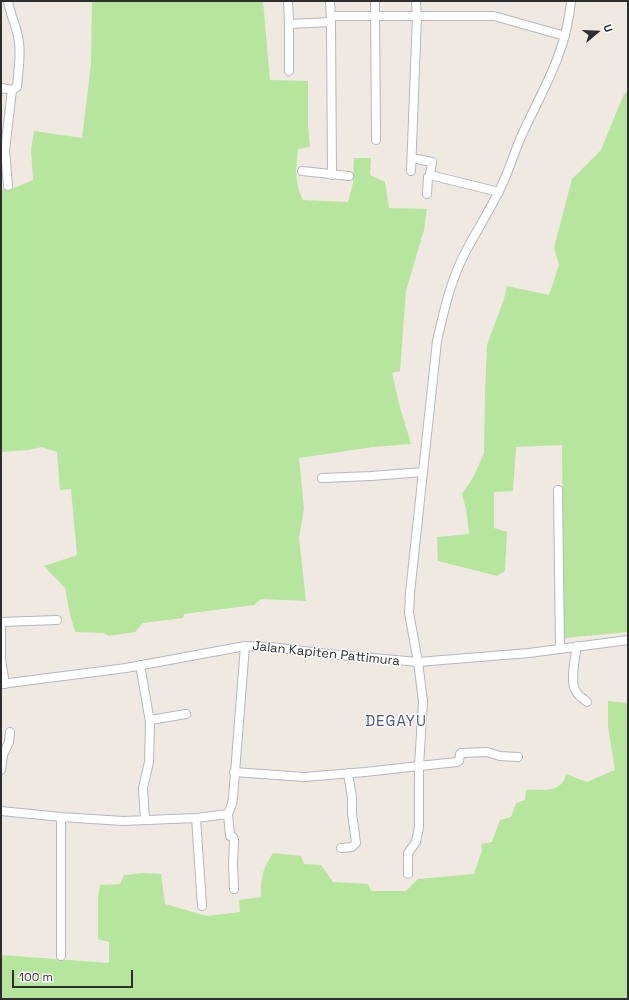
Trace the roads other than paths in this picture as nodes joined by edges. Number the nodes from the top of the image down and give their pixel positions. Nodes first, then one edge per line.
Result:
1 (8, 1) edge
2 (288, 1) edge
3 (330, 1) edge
4 (375, 1) edge
5 (416, 1) edge
6 (571, 1) edge
7 (375, 16) junction
8 (417, 16) junction
9 (331, 19) junction
10 (289, 24) junction
11 (565, 36) junction
12 (289, 71) dead end
13 (1, 88) edge
14 (12, 90) junction
15 (376, 140) dead end
16 (412, 158) junction
17 (302, 171) dead end
18 (411, 171) dead end
19 (332, 175) junction
20 (430, 175) junction
21 (349, 176) dead end
22 (8, 186) dead end
23 (499, 192) junction
24 (427, 194) dead end
25 (422, 472) junction
26 (322, 478) dead end
27 (558, 490) dead end
28 (57, 620) dead end
29 (1, 622) edge
30 (628, 640) edge
31 (245, 646) junction
32 (577, 646) junction
33 (560, 649) junction
34 (418, 662) junction
35 (140, 666) junction
36 (3, 684) edge
37 (587, 702) dead end
38 (186, 714) dead end
39 (150, 720) junction
40 (10, 732) dead end
41 (518, 757) dead end
42 (419, 766) junction
43 (1, 770) edge
44 (234, 772) junction
45 (348, 774) junction
46 (1, 811) edge
47 (228, 814) junction
48 (61, 817) junction
49 (196, 818) junction
50 (145, 820) junction
51 (341, 848) dead end
52 (408, 874) dead end
53 (234, 889) dead end
54 (202, 906) dead end
55 (60, 956) dead end

1 - 14 street
2 - 10 street
3 - 9 street
4 - 7 street
5 - 8 street
6 - 11 street
7 - 8 street
7 - 9 street
7 - 15 street
8 - 11 street
8 - 16 street
9 - 10 street
9 - 19 street
10 - 12 street
11 - 23 street
13 - 14 street
14 - 22 street
16 - 18 street
16 - 20 street
17 - 19 street
19 - 21 street
20 - 23 street
20 - 24 street
23 - 25 street
25 - 26 street
25 - 34 street
27 - 33 street
28 - 29 street
29 - 36 street
30 - 32 street, Jalan Kapiten Pattimura
31 - 34 street, Jalan Kapiten Pattimura
31 - 35 street, Jalan Kapiten Pattimura
31 - 44 street
32 - 33 street, Jalan Kapiten Pattimura
32 - 37 street
33 - 34 street, Jalan Kapiten Pattimura
34 - 42 street
35 - 36 street, Jalan Kapiten Pattimura
35 - 39 street
38 - 39 street
39 - 50 street
40 - 43 street
41 - 42 street
42 - 45 street
42 - 52 street
44 - 45 street
44 - 47 street
45 - 51 street
46 - 48 street
47 - 49 street
47 - 53 street
48 - 50 street
48 - 55 street
49 - 50 street
49 - 54 street

